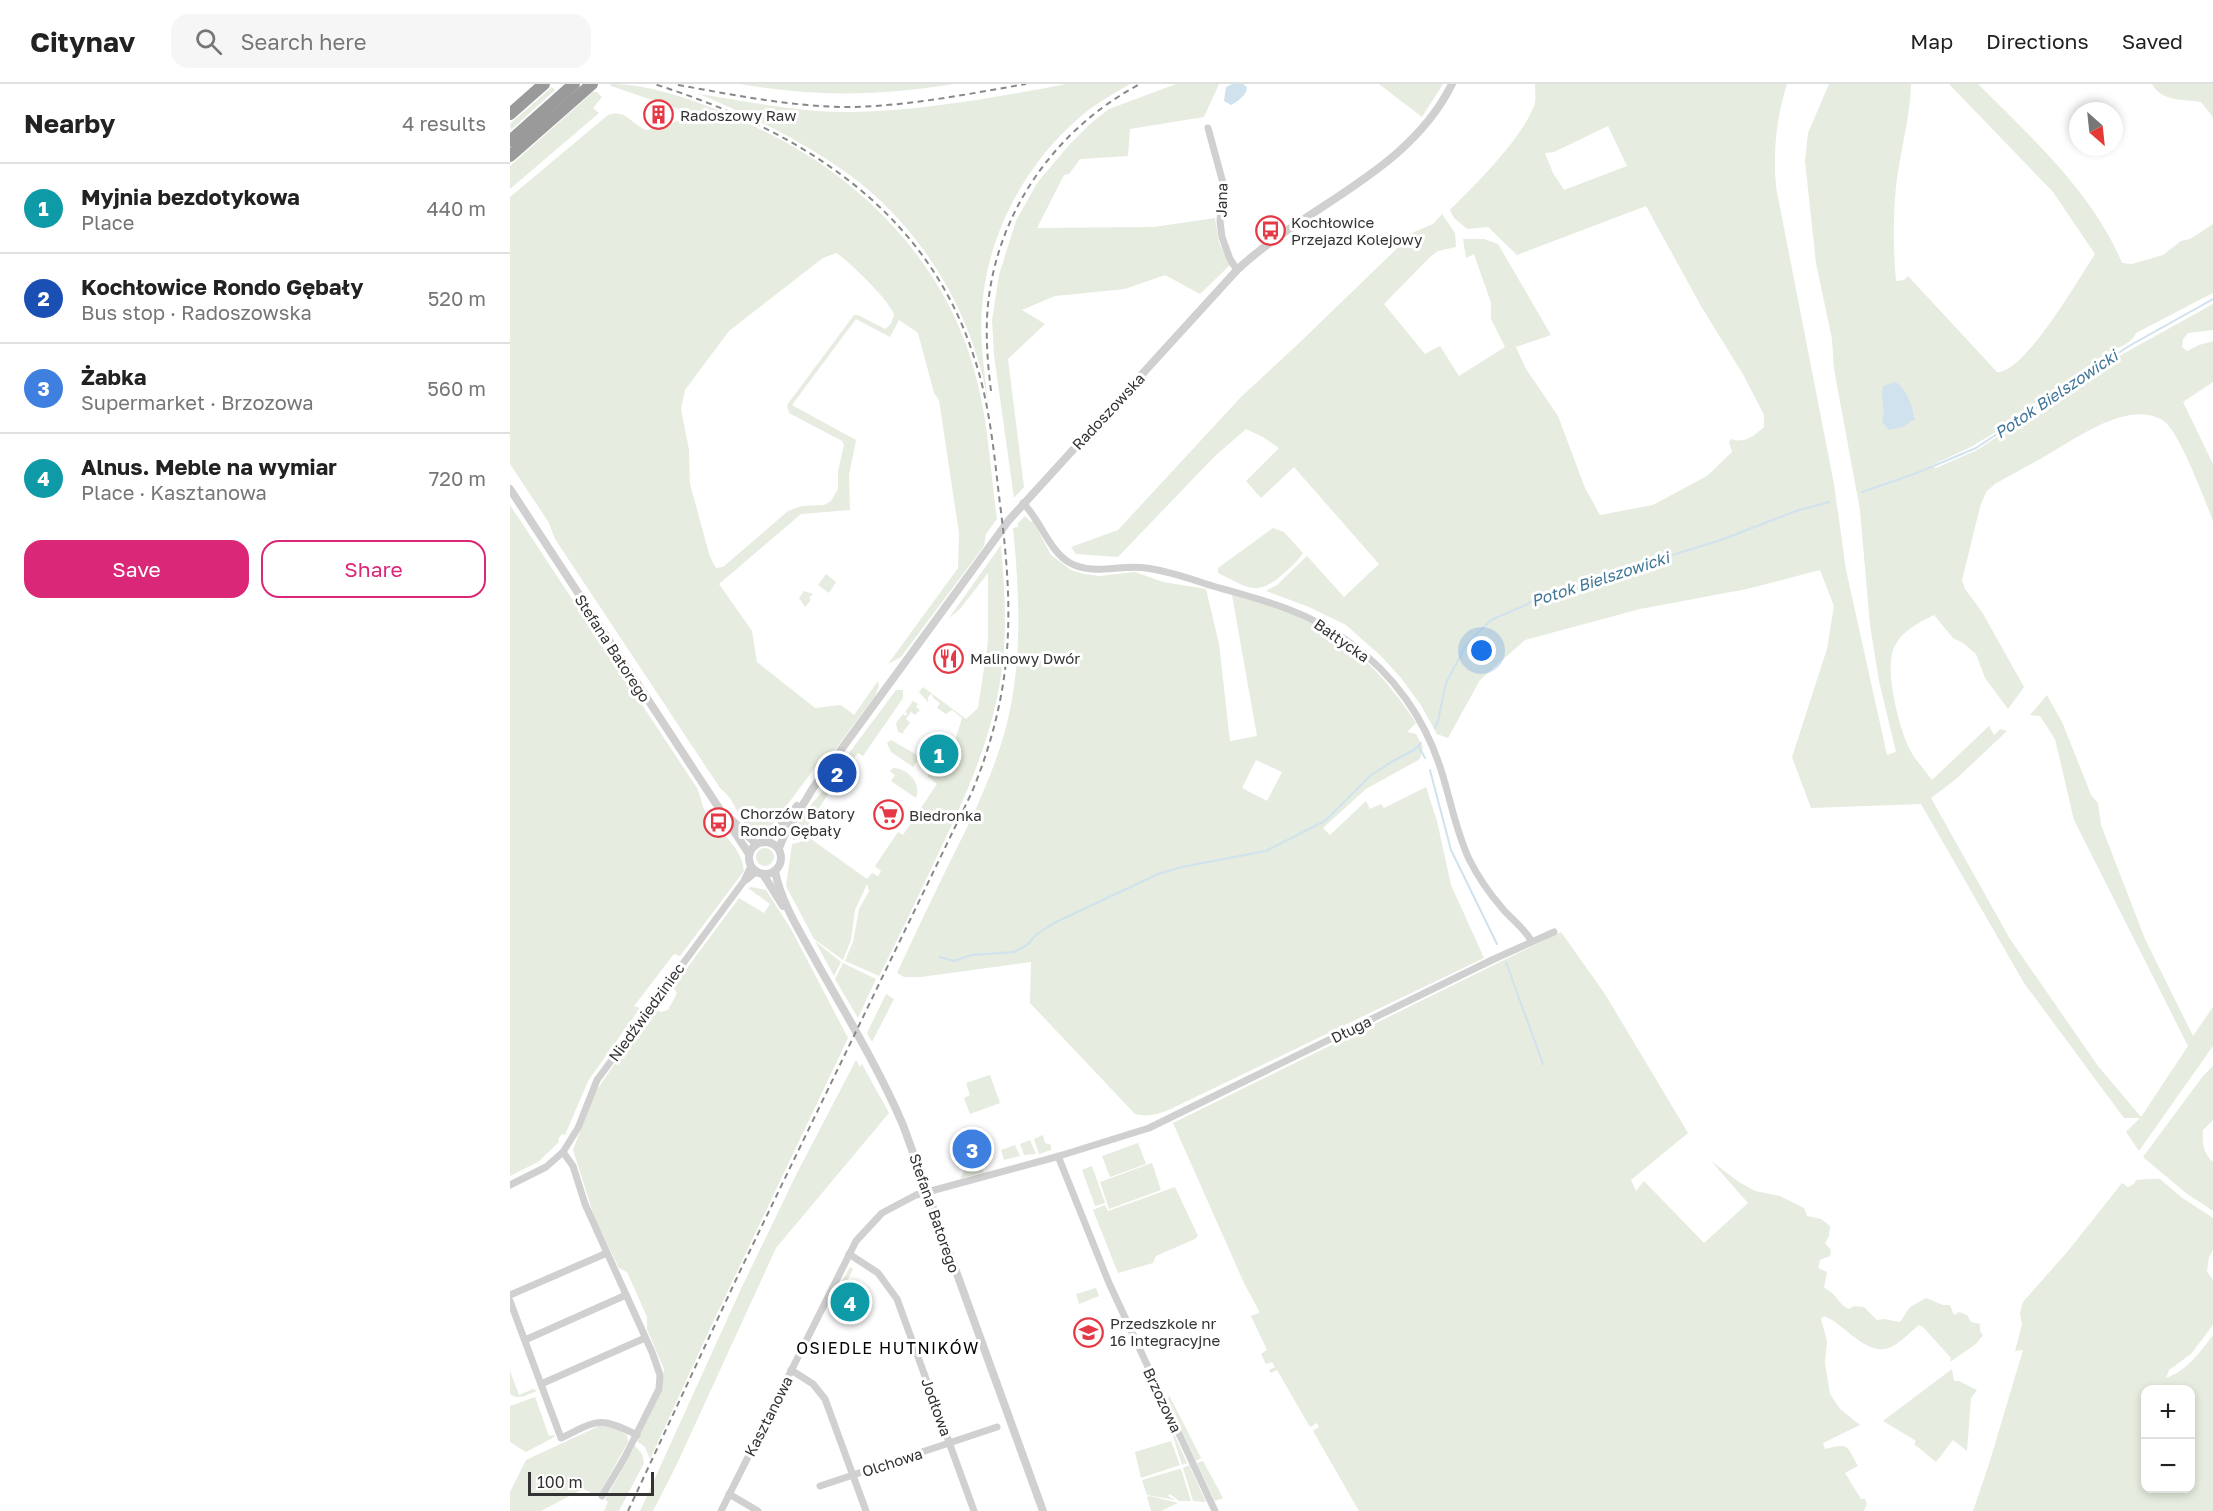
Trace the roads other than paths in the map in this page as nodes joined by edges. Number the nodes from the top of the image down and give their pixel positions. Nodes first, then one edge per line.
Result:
1 (544, 84) edge
2 (1452, 84) edge
3 (580, 86) edge
4 (510, 114) edge
5 (1208, 128) dead end
6 (510, 141) edge
7 (510, 156) edge
8 (1237, 270) junction
9 (510, 489) edge
10 (1023, 503) junction
11 (813, 788) junction
12 (718, 806) junction
13 (766, 842) junction
14 (756, 844) junction
15 (779, 848) junction
16 (749, 854) junction
17 (757, 871) junction
18 (775, 872) junction
19 (799, 929) junction
20 (1554, 932) dead end
21 (1532, 942) junction
22 (563, 1152) junction
23 (1058, 1156) junction
24 (510, 1185) edge
25 (928, 1191) junction
26 (607, 1253) junction
27 (849, 1254) junction
28 (510, 1295) edge
29 (626, 1295) junction
30 (510, 1301) edge
31 (645, 1338) junction
32 (525, 1340) junction
33 (791, 1370) junction
34 (541, 1384) junction
35 (997, 1427) dead end
36 (637, 1435) junction
37 (950, 1443) junction
38 (854, 1475) junction
39 (820, 1486) dead end
40 (729, 1494) junction
41 (602, 1496) dead end
42 (721, 1511) edge
43 (758, 1511) edge
44 (866, 1511) edge
45 (974, 1511) edge
46 (1042, 1511) edge
47 (1215, 1511) edge

1 - 4 highway
2 - 8 street, Radoszowska
3 - 6 highway
3 - 7 highway
5 - 8 street, Jana
8 - 10 street, Radoszowska
9 - 12 street, Stefana Batorego
10 - 11 street, Radoszowska
10 - 21 street, Bałtycka
11 - 13 street, Radoszowska
11 - 15 street, Radoszowska
12 - 14 street, Stefana Batorego
12 - 16 street, Stefana Batorego
13 - 14 street
13 - 15 street
14 - 16 street
15 - 18 street
16 - 17 street
17 - 18 street
17 - 19 street, Stefana Batorego
17 - 22 street, Niedźwiedziniec
18 - 19 street, Stefana Batorego
19 - 25 street, Stefana Batorego
20 - 21 street, Długa
21 - 23 street, Długa
22 - 24 street, Niedźwiedziniec
22 - 26 street
23 - 25 street
23 - 47 street, Brzozowa
25 - 27 street, Kasztanowa
25 - 46 street, Stefana Batorego
26 - 28 street
26 - 29 street
27 - 33 street, Kasztanowa
27 - 37 street, Jodłowa
29 - 31 street
29 - 32 street
30 - 32 street
31 - 34 street
31 - 36 street
32 - 34 street
33 - 38 street
33 - 40 street, Kasztanowa
34 - 36 street
35 - 37 street, Olchowa
36 - 41 street
37 - 38 street, Olchowa
37 - 45 street, Jodłowa
38 - 39 street, Olchowa
38 - 44 street
40 - 42 street, Kasztanowa
40 - 43 street

